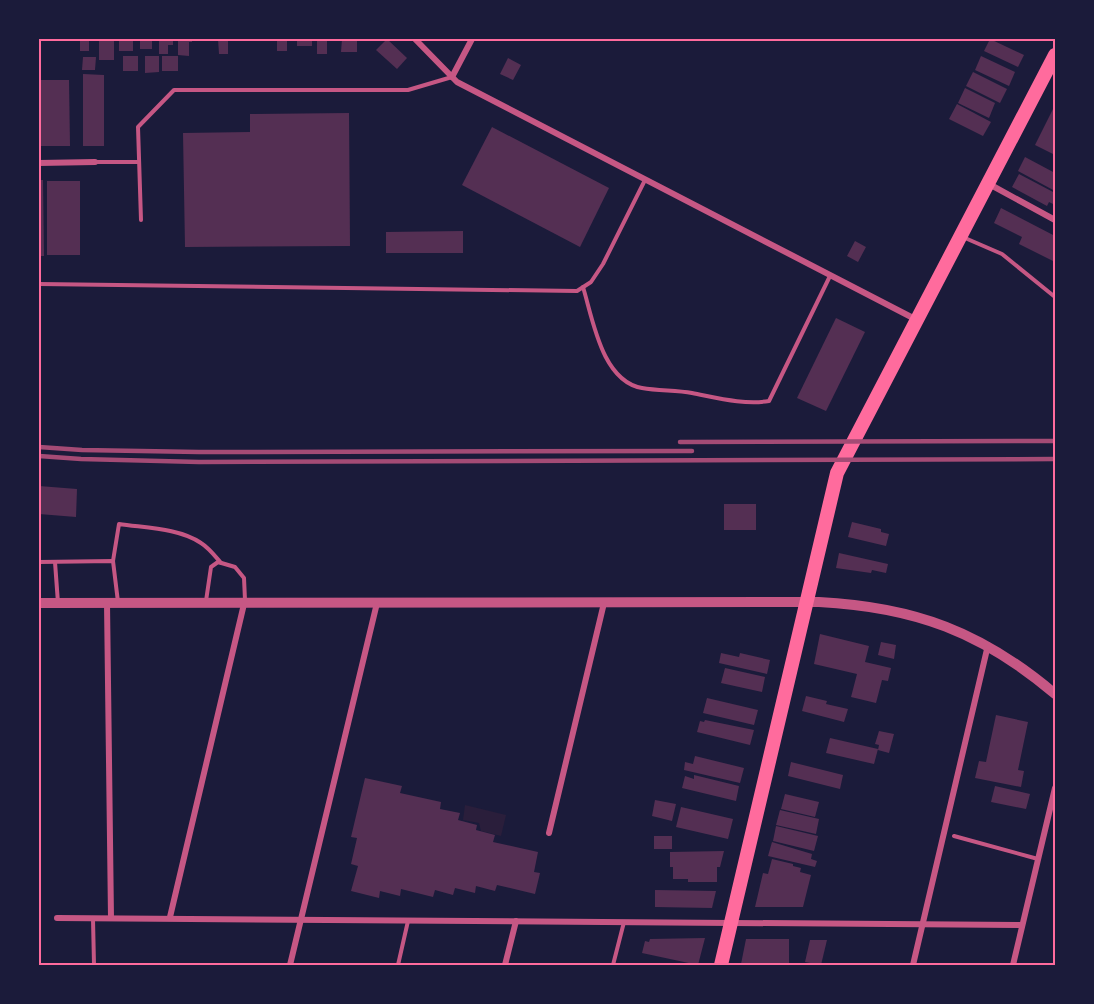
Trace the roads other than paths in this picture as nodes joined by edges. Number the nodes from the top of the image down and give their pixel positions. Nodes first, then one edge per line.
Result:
1 (415, 39) edge
2 (472, 39) edge
3 (1054, 59) edge
4 (453, 77) junction
5 (95, 162) joint
6 (139, 162) junction
7 (39, 163) edge
8 (645, 180) junction
9 (988, 183) junction
10 (141, 220) dead end
11 (1055, 220) edge
12 (961, 236) junction
13 (830, 276) junction
14 (39, 284) edge
15 (583, 287) junction
16 (1055, 297) edge
17 (917, 321) junction
18 (113, 561) junction
19 (39, 562) edge
20 (55, 562) junction
21 (221, 563) junction
22 (808, 602) junction
23 (39, 603) edge
24 (58, 603) junction
25 (113, 603) junction
26 (206, 603) junction
27 (376, 603) junction
28 (604, 603) junction
29 (244, 604) junction
30 (988, 645) junction
31 (1055, 693) edge
32 (1055, 788) edge
33 (549, 833) dead end
34 (954, 836) dead end
35 (1038, 860) junction
36 (170, 917) junction
37 (57, 918) dead end
38 (93, 918) junction
39 (111, 918) junction
40 (301, 920) junction
41 (408, 920) junction
42 (516, 921) junction
43 (624, 922) junction
44 (731, 923) junction
45 (923, 924) junction
46 (1022, 925) junction
47 (94, 965) edge
48 (290, 965) edge
49 (398, 965) edge
50 (505, 965) edge
51 (614, 965) edge
52 (721, 965) edge
53 (913, 965) edge
54 (1012, 965) edge

1 - 4 street
2 - 4 street
3 - 9 main road
4 - 6 lane
4 - 8 street
5 - 6 lane
5 - 7 street
6 - 10 lane
8 - 13 street
8 - 15 lane
9 - 11 street
9 - 12 main road
12 - 16 lane
12 - 17 main road
13 - 15 lane
13 - 17 street
14 - 15 lane
17 - 22 main road
18 - 20 lane
18 - 21 lane
18 - 25 lane
19 - 20 lane
20 - 24 lane
21 - 26 lane
21 - 29 lane
22 - 28 street
22 - 30 street
22 - 44 main road
23 - 24 street
24 - 25 street
25 - 26 street
25 - 39 street
26 - 29 street
27 - 28 street
27 - 29 street
27 - 40 street
28 - 33 street
29 - 36 street
30 - 31 street
30 - 45 street
32 - 35 street
34 - 35 lane
35 - 46 street
36 - 39 street
36 - 40 street
37 - 38 street
38 - 39 street
38 - 47 lane
40 - 41 street
40 - 48 street
41 - 42 street
41 - 49 lane
42 - 43 street
42 - 50 street
43 - 44 street
43 - 51 lane
44 - 45 street
44 - 52 main road
45 - 46 street
45 - 53 street
46 - 54 street

